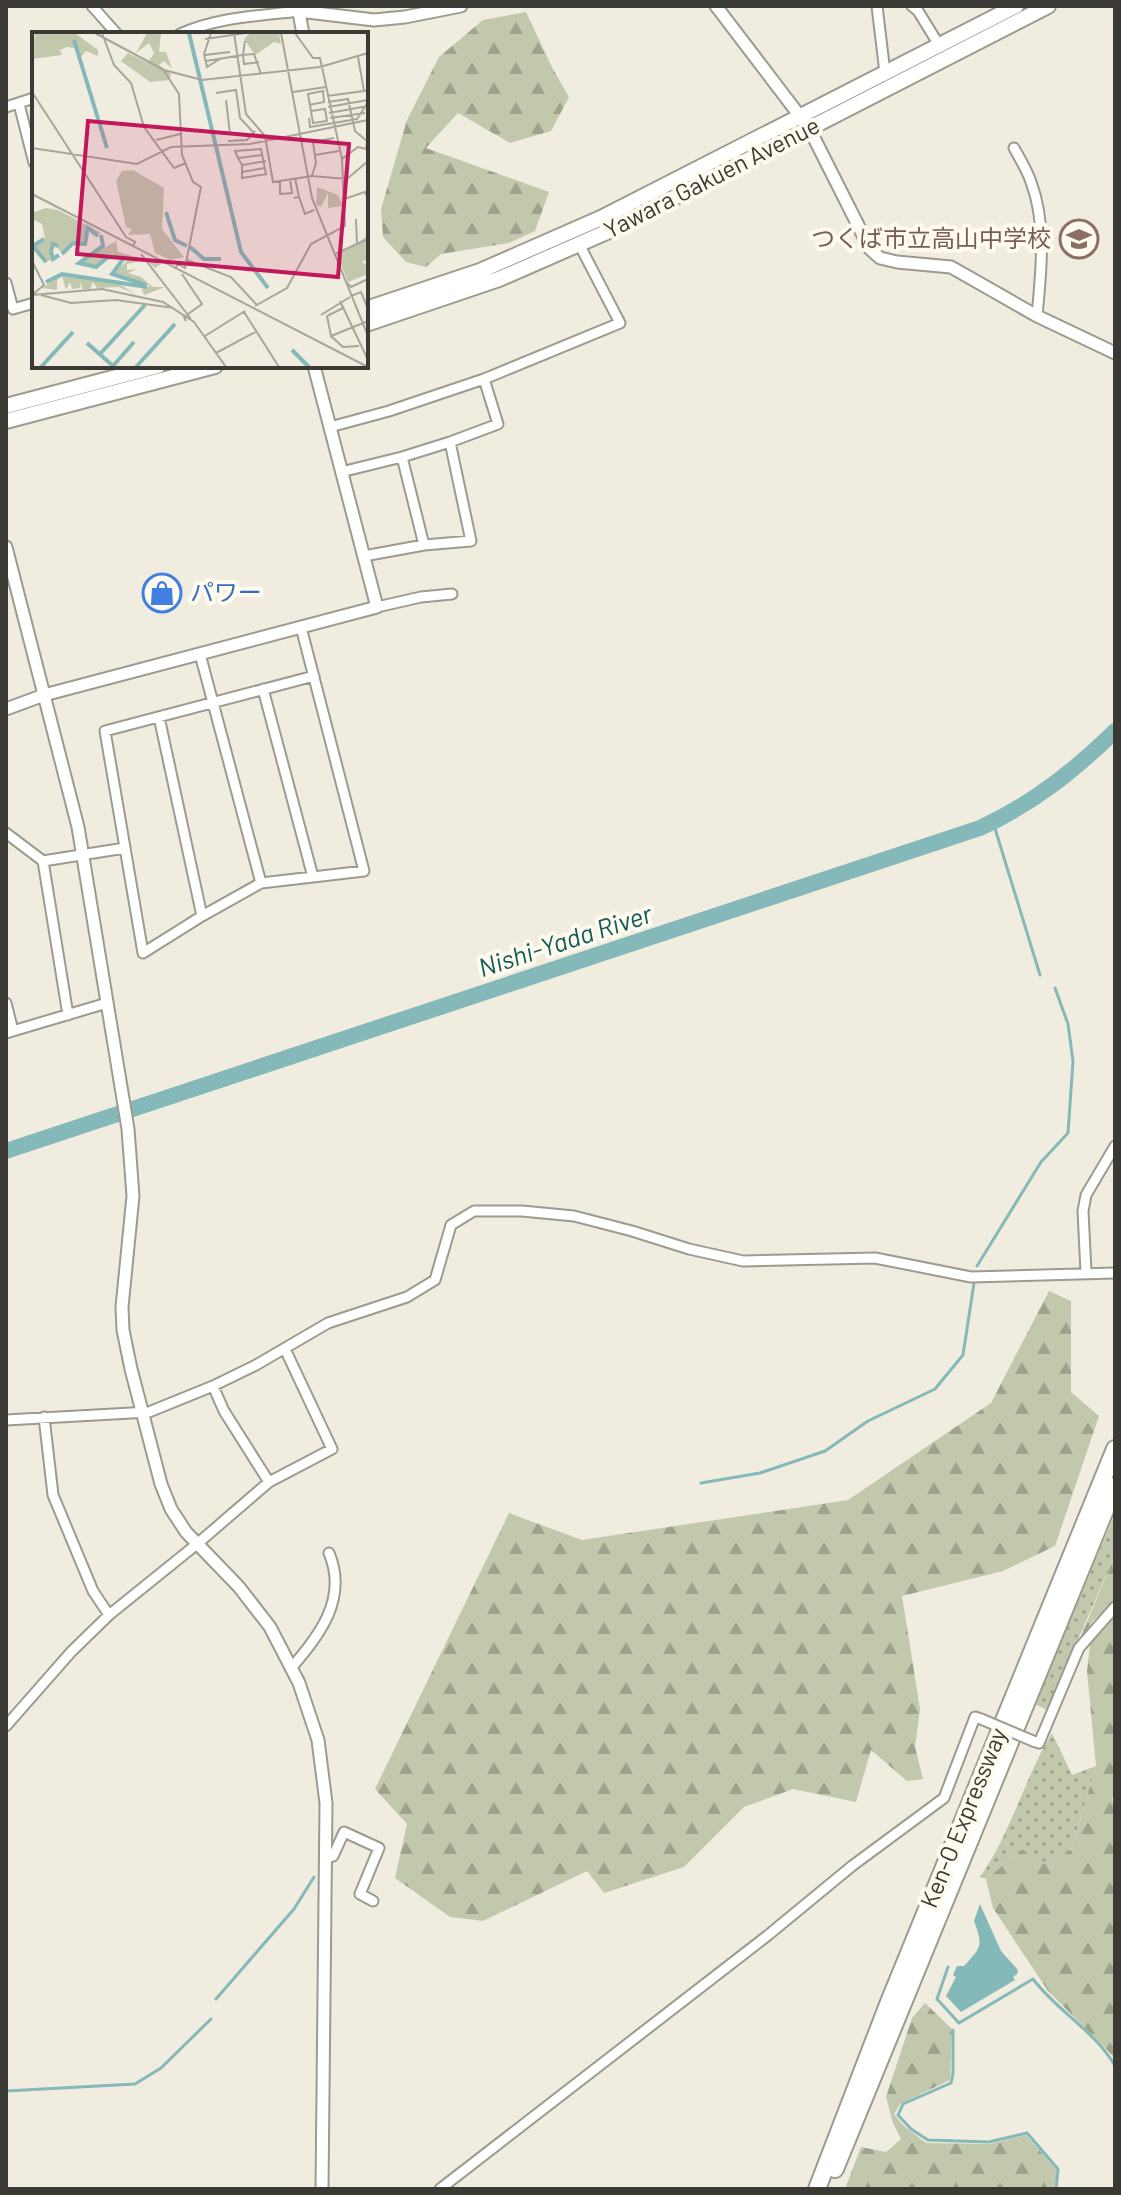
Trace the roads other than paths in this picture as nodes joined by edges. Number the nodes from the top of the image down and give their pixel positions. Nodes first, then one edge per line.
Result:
1 (92, 6) edge
2 (461, 6) edge
3 (716, 6) edge
4 (877, 6) edge
5 (912, 6) edge
6 (1016, 6) edge
7 (1048, 6) edge
8 (298, 8) edge
9 (115, 32) edge
10 (184, 32) edge
11 (303, 32) edge
12 (939, 45) junction
13 (885, 73) junction
14 (32, 99) edge
15 (19, 104) junction
16 (6, 107) edge
17 (805, 122) junction
18 (1014, 148) dead end
19 (32, 155) edge
20 (579, 244) junction
21 (6, 283) edge
22 (32, 304) edge
23 (368, 308) edge
24 (1037, 316) junction
25 (368, 323) edge
26 (1115, 353) edge
27 (150, 368) edge
28 (207, 368) edge
29 (315, 368) edge
30 (484, 379) junction
31 (6, 406) edge
32 (6, 421) edge
33 (330, 427) junction
34 (450, 442) junction
35 (402, 457) junction
36 (341, 472) junction
37 (424, 545) junction
38 (6, 547) edge
39 (364, 556) junction
40 (452, 594) dead end
41 (377, 607) junction
42 (301, 627) junction
43 (200, 654) junction
44 (314, 676) junction
45 (263, 689) junction
46 (44, 695) junction
47 (213, 703) junction
48 (6, 709) edge
49 (159, 717) junction
50 (6, 833) edge
51 (125, 848) junction
52 (83, 854) junction
53 (43, 861) junction
54 (313, 877) junction
55 (261, 883) junction
56 (202, 916) junction
57 (6, 1003) edge
58 (107, 1003) junction
59 (68, 1015) junction
60 (10, 1032) edge
61 (1115, 1146) edge
62 (1086, 1272) junction
63 (1115, 1273) edge
64 (285, 1349) junction
65 (213, 1386) junction
66 (143, 1413) junction
67 (44, 1417) junction
68 (6, 1420) edge
69 (1115, 1449) edge
70 (269, 1482) junction
71 (1115, 1486) edge
72 (197, 1544) junction
73 (329, 1553) dead end
74 (1115, 1607) edge
75 (109, 1615) junction
76 (292, 1667) junction
77 (6, 1726) edge
78 (327, 1858) junction
79 (373, 1901) dead end
80 (322, 2189) edge
81 (440, 2189) edge
82 (817, 2189) edge
83 (826, 2189) edge

1 - 9 street
2 - 8 street
3 - 17 street
4 - 13 street
5 - 12 street
6 - 12 main road, Yawara Gakuen Avenue
7 - 17 main road, Yawara Gakuen Avenue
8 - 10 street
8 - 11 street
12 - 13 main road, Yawara Gakuen Avenue
13 - 17 main road, Yawara Gakuen Avenue
14 - 15 street
15 - 16 street
15 - 19 street
17 - 20 main road, Yawara Gakuen Avenue
17 - 23 main road, Yawara Gakuen Avenue
17 - 24 street
18 - 24 street
20 - 25 main road, Yawara Gakuen Avenue
20 - 30 street
21 - 22 street
24 - 26 street
27 - 31 main road
28 - 32 main road
29 - 33 street
30 - 33 street
30 - 34 street
33 - 36 street
34 - 35 street
34 - 37 street
35 - 36 street
35 - 37 street
36 - 39 street
37 - 39 street
38 - 46 street
39 - 41 street
40 - 41 street
41 - 42 street
42 - 43 street
42 - 44 street
43 - 46 street
43 - 47 street
44 - 45 street
44 - 54 street
45 - 47 street
45 - 54 street
46 - 48 street
46 - 52 street
47 - 49 street
47 - 55 street
49 - 51 street
49 - 56 street
50 - 53 street
51 - 52 street
51 - 56 street
52 - 53 street
52 - 58 street
53 - 59 street
54 - 55 street
55 - 56 street
57 - 60 street
58 - 59 street
58 - 66 street
59 - 60 street
61 - 62 street
62 - 63 street
62 - 64 street
64 - 65 street
64 - 70 street
65 - 66 street
65 - 70 street
66 - 67 street
66 - 72 street
67 - 68 street
67 - 75 street
69 - 82 highway, Ken-O Expressway
70 - 72 street
71 - 83 highway, Ken-O Expressway
72 - 75 street
72 - 76 street
73 - 76 street
74 - 81 street, bridge
75 - 77 street
76 - 78 street
78 - 79 street
78 - 80 street

